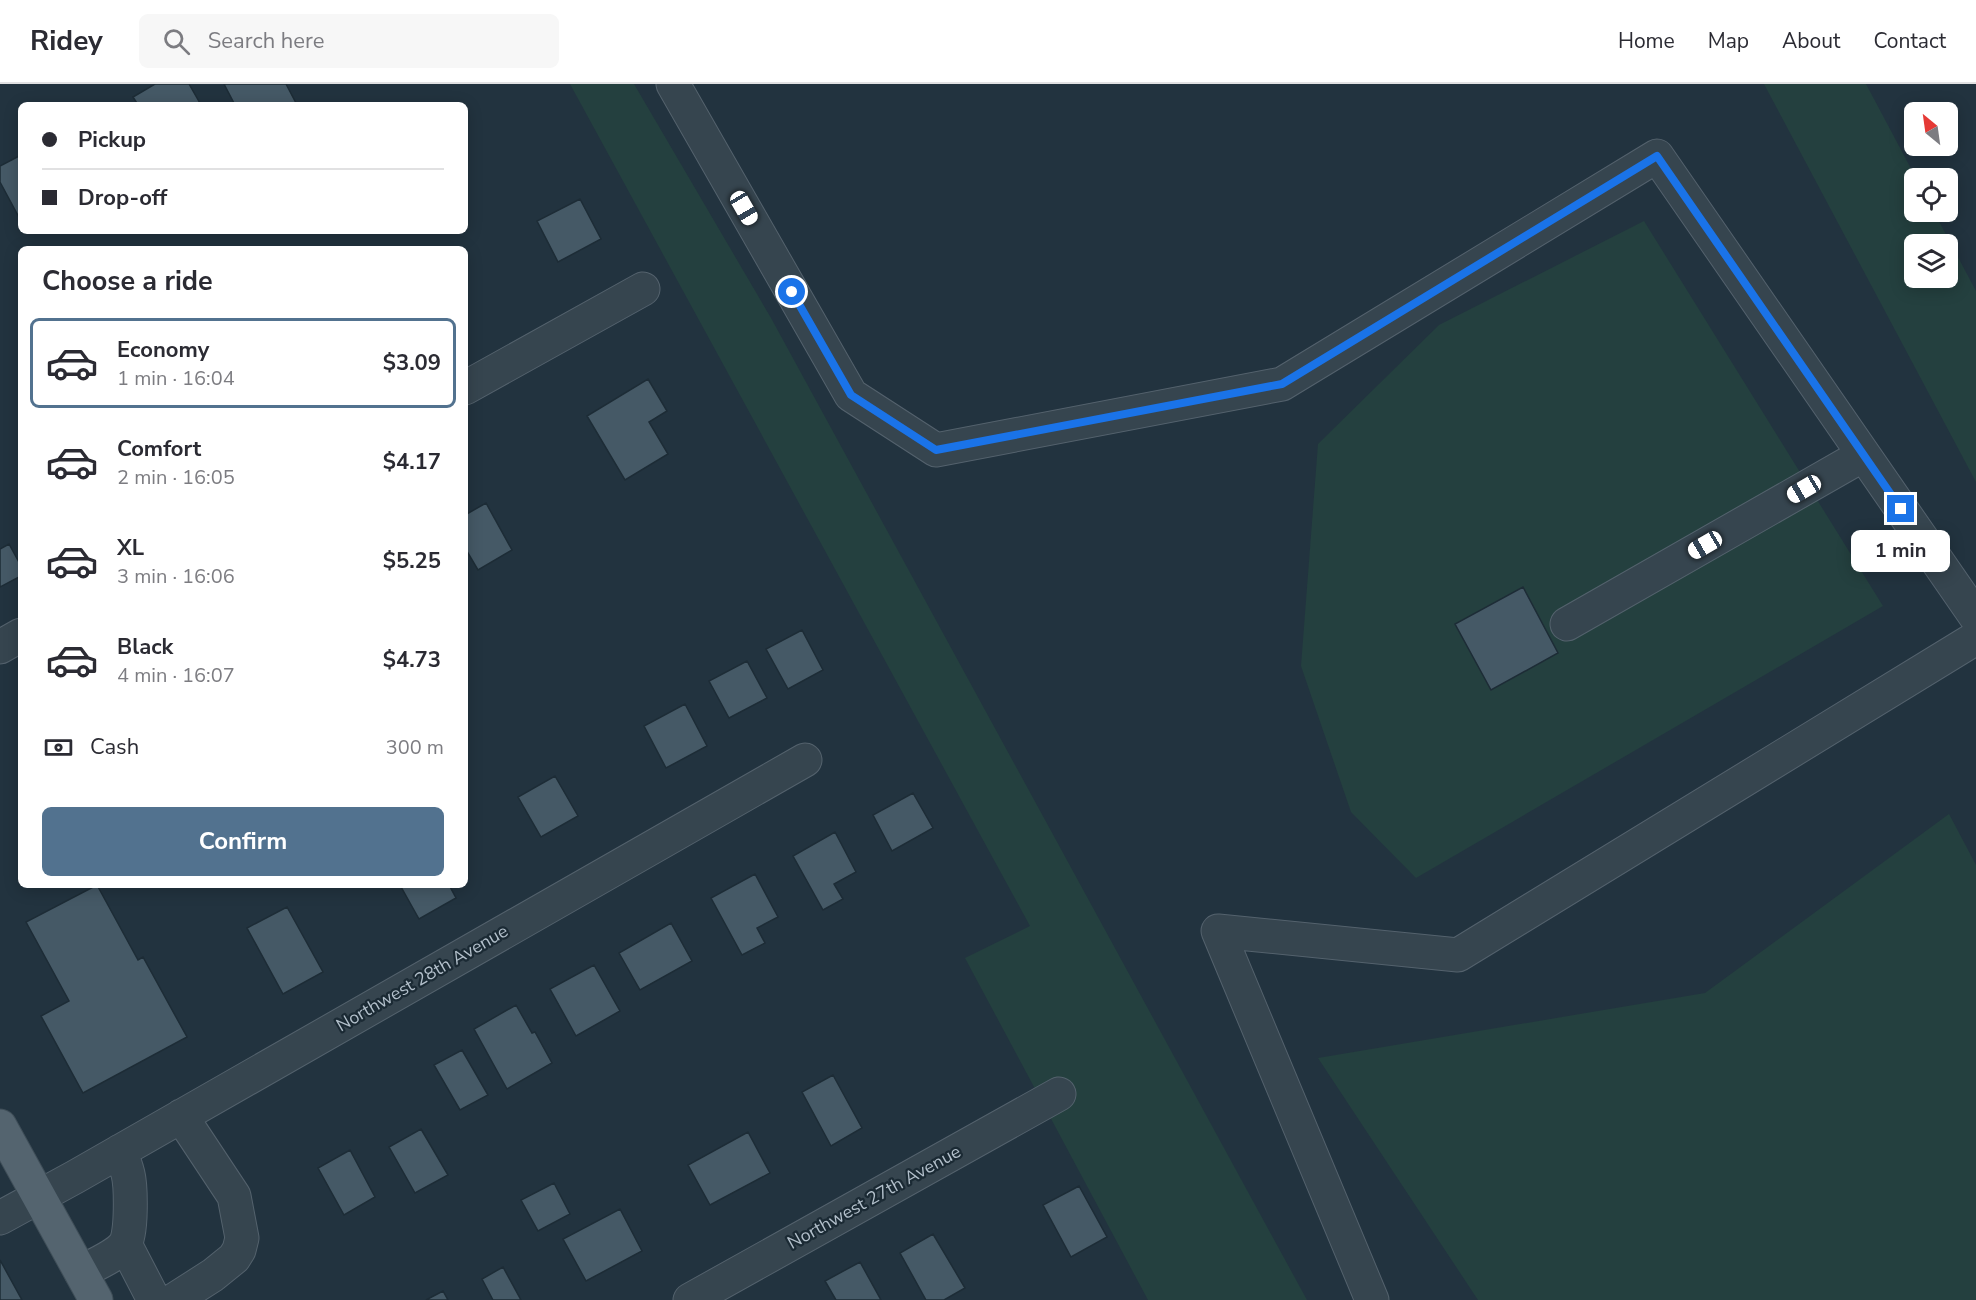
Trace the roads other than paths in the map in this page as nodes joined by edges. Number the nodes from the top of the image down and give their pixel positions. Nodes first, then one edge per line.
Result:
1 (673, 84) edge
2 (643, 289) dead end
3 (468, 386) edge
4 (1863, 455) junction
5 (1976, 617) edge
6 (1567, 624) dead end
7 (18, 637) edge
8 (1976, 638) edge
9 (0, 647) edge
10 (805, 760) dead end
11 (1059, 1094) dead end
12 (181, 1116) junction
13 (0, 1126) edge
14 (120, 1151) junction
15 (39, 1197) junction
16 (0, 1218) edge
17 (125, 1244) junction
18 (88, 1286) edge
19 (154, 1300) edge
20 (174, 1300) edge
21 (690, 1300) edge
22 (1372, 1300) edge

1 - 4 street
2 - 3 street
4 - 5 street
4 - 6 street
7 - 9 street
8 - 22 street
10 - 12 street, Northwest 28th Avenue
11 - 21 street, Northwest 27th Avenue
12 - 14 street, Northwest 28th Avenue
12 - 20 street
13 - 15 main road
14 - 15 street, Northwest 28th Avenue
14 - 17 street
15 - 16 street, Northwest 28th Avenue
15 - 18 main road
17 - 18 street
17 - 19 street

